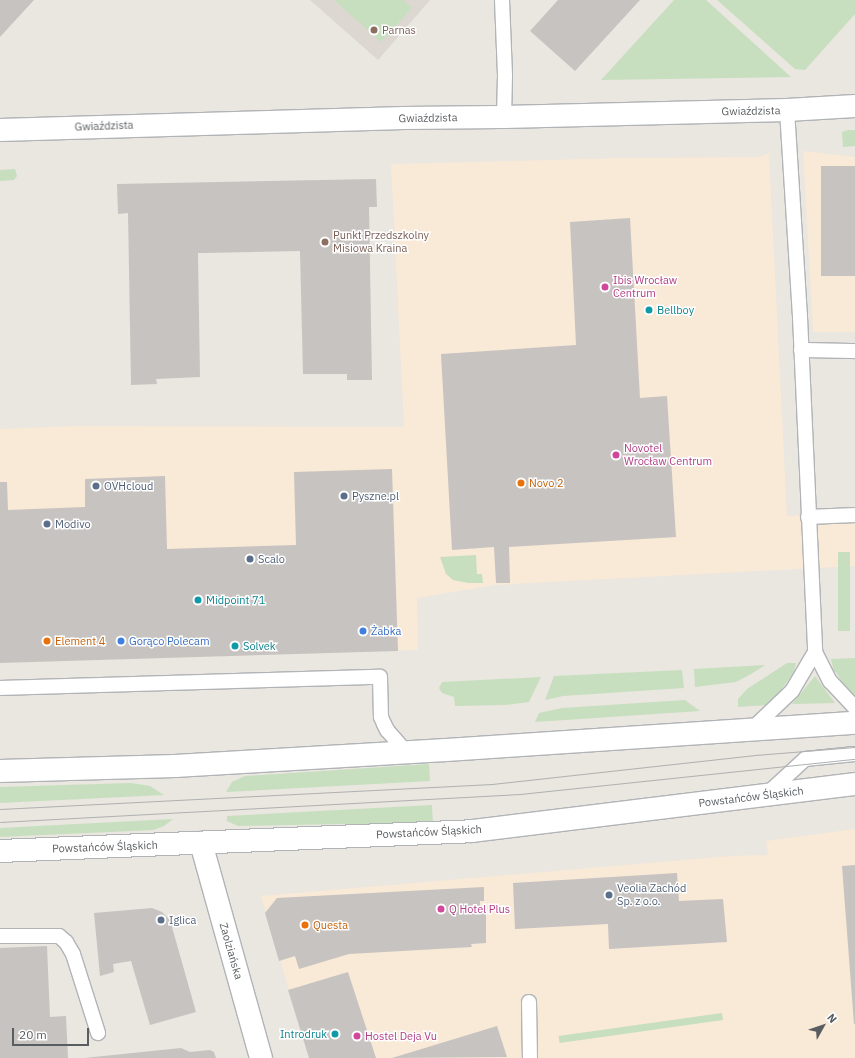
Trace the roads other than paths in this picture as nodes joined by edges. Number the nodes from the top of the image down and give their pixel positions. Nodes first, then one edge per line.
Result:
1 (502, 0) edge
2 (855, 106) edge
3 (787, 110) junction
4 (504, 117) junction
5 (0, 130) edge
6 (801, 350) junction
7 (855, 351) edge
8 (855, 514) edge
9 (808, 517) junction
10 (815, 652) junction
11 (0, 688) edge
12 (855, 708) edge
13 (855, 723) edge
14 (751, 730) junction
15 (406, 752) junction
16 (855, 754) edge
17 (0, 771) edge
18 (855, 784) edge
19 (766, 796) junction
20 (201, 843) junction
21 (0, 851) edge
22 (0, 936) edge
23 (529, 1002) dead end
24 (98, 1032) dead end
25 (261, 1058) edge
26 (530, 1058) edge

1 - 4 lane
2 - 3 main road, Gwiaździsta
3 - 4 main road, Gwiaździsta
3 - 6 lane
4 - 5 main road, Gwiaździsta
6 - 7 lane
6 - 9 lane
8 - 9 lane
9 - 10 lane
10 - 12 lane
10 - 14 lane
11 - 15 lane
13 - 14 main road
14 - 15 main road
15 - 17 main road
16 - 19 lane
18 - 19 main road, Powstańców Śląskich
19 - 20 main road, Powstańców Śląskich
20 - 21 main road, Powstańców Śląskich
20 - 25 main road, Zaolziańska
22 - 24 lane
23 - 26 lane

